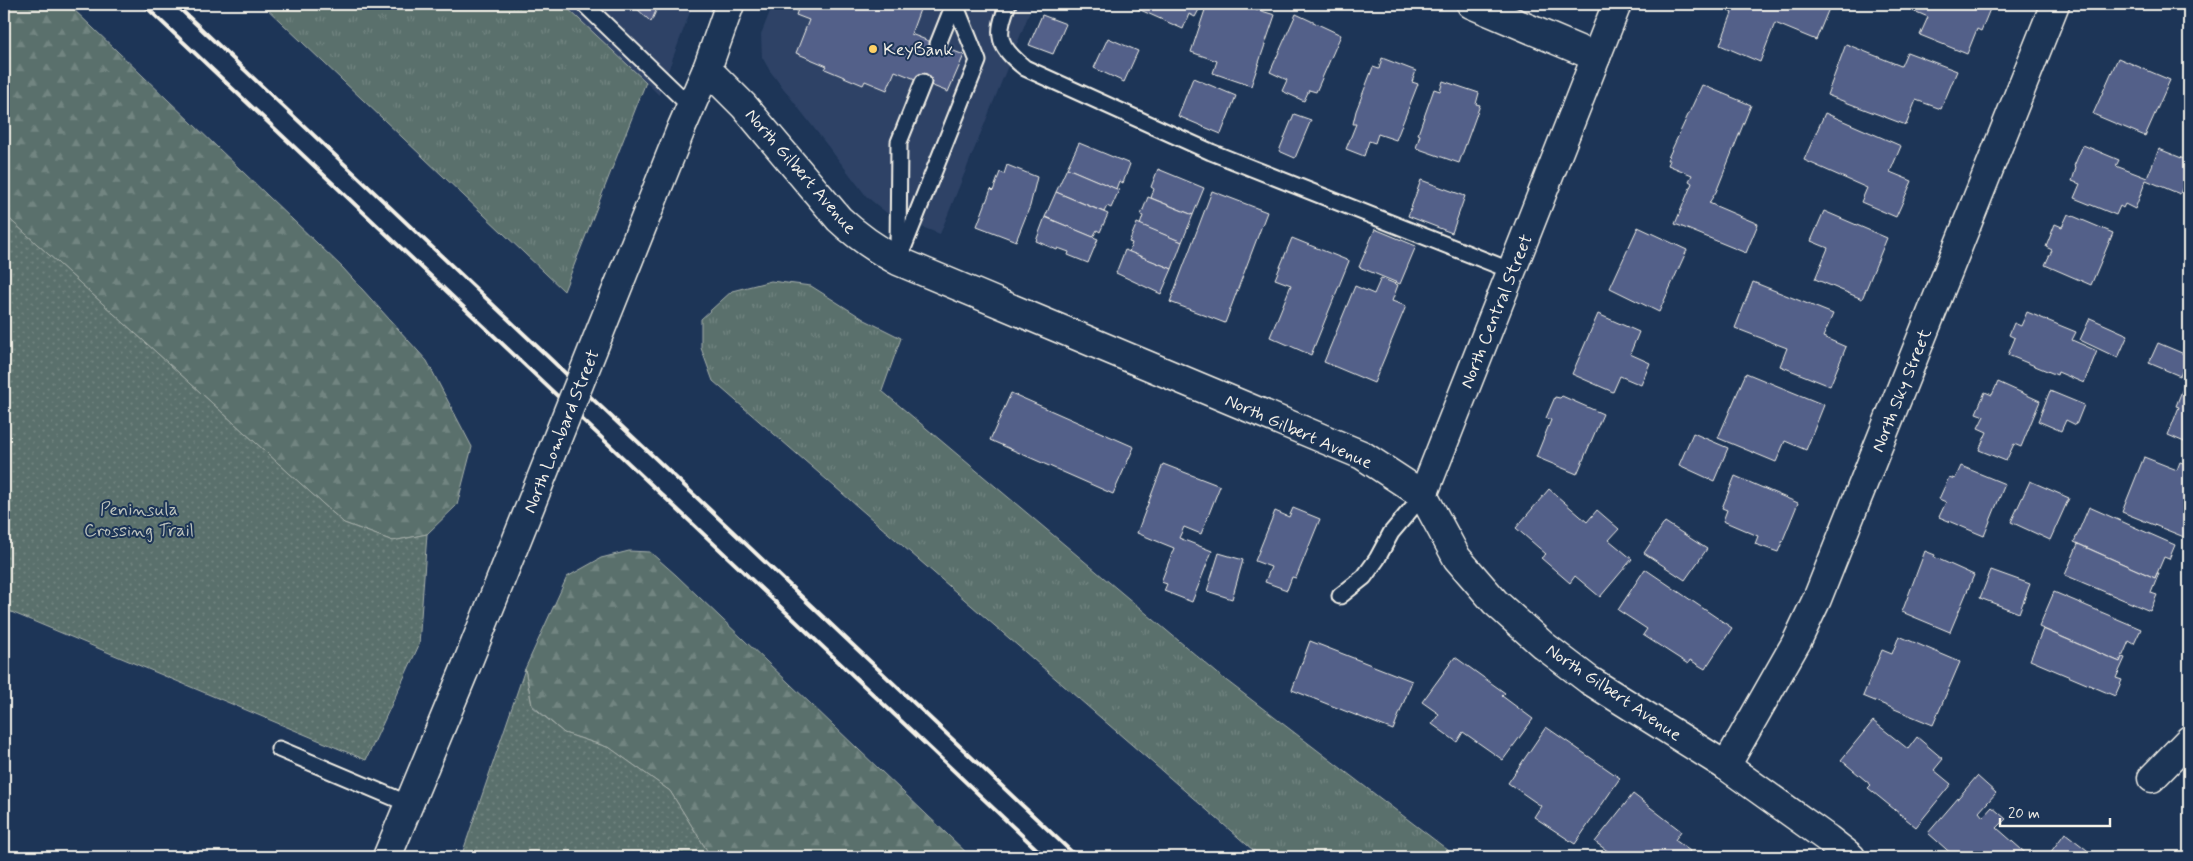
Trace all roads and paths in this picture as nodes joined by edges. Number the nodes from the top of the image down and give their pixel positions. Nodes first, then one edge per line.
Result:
1 (584, 4) edge
2 (730, 4) edge
3 (954, 4) edge
4 (1008, 4) edge
5 (1471, 4) edge
6 (1617, 4) edge
7 (2055, 4) edge
8 (938, 44) dead end
9 (1596, 58) junction
10 (707, 69) junction
11 (923, 82) dead end
12 (685, 118) junction
13 (898, 261) junction
14 (1512, 270) junction
15 (1424, 495) junction
16 (1340, 596) dead end
17 (2189, 740) edge
18 (279, 749) dead end
19 (1726, 766) junction
20 (2152, 778) dead end
21 (409, 804) junction
22 (388, 857) edge
23 (1850, 857) edge

1 - 12 lane
2 - 10 street, North Lombard Street
3 - 8 lane
3 - 13 lane
4 - 14 lane
5 - 9 street
6 - 9 street, North Central Street
7 - 19 street, North Sky Street
9 - 14 street, North Central Street
10 - 12 street, North Lombard Street
10 - 13 street, North Gilbert Avenue
11 - 13 lane
12 - 21 street, North Lombard Street, bridge
13 - 15 street, North Gilbert Avenue
14 - 15 street, North Central Street
15 - 16 lane, North Central Street
15 - 19 street, North Gilbert Avenue
17 - 20 street
18 - 21 lane
19 - 23 street, North Gilbert Avenue
21 - 22 street, North Lombard Street

